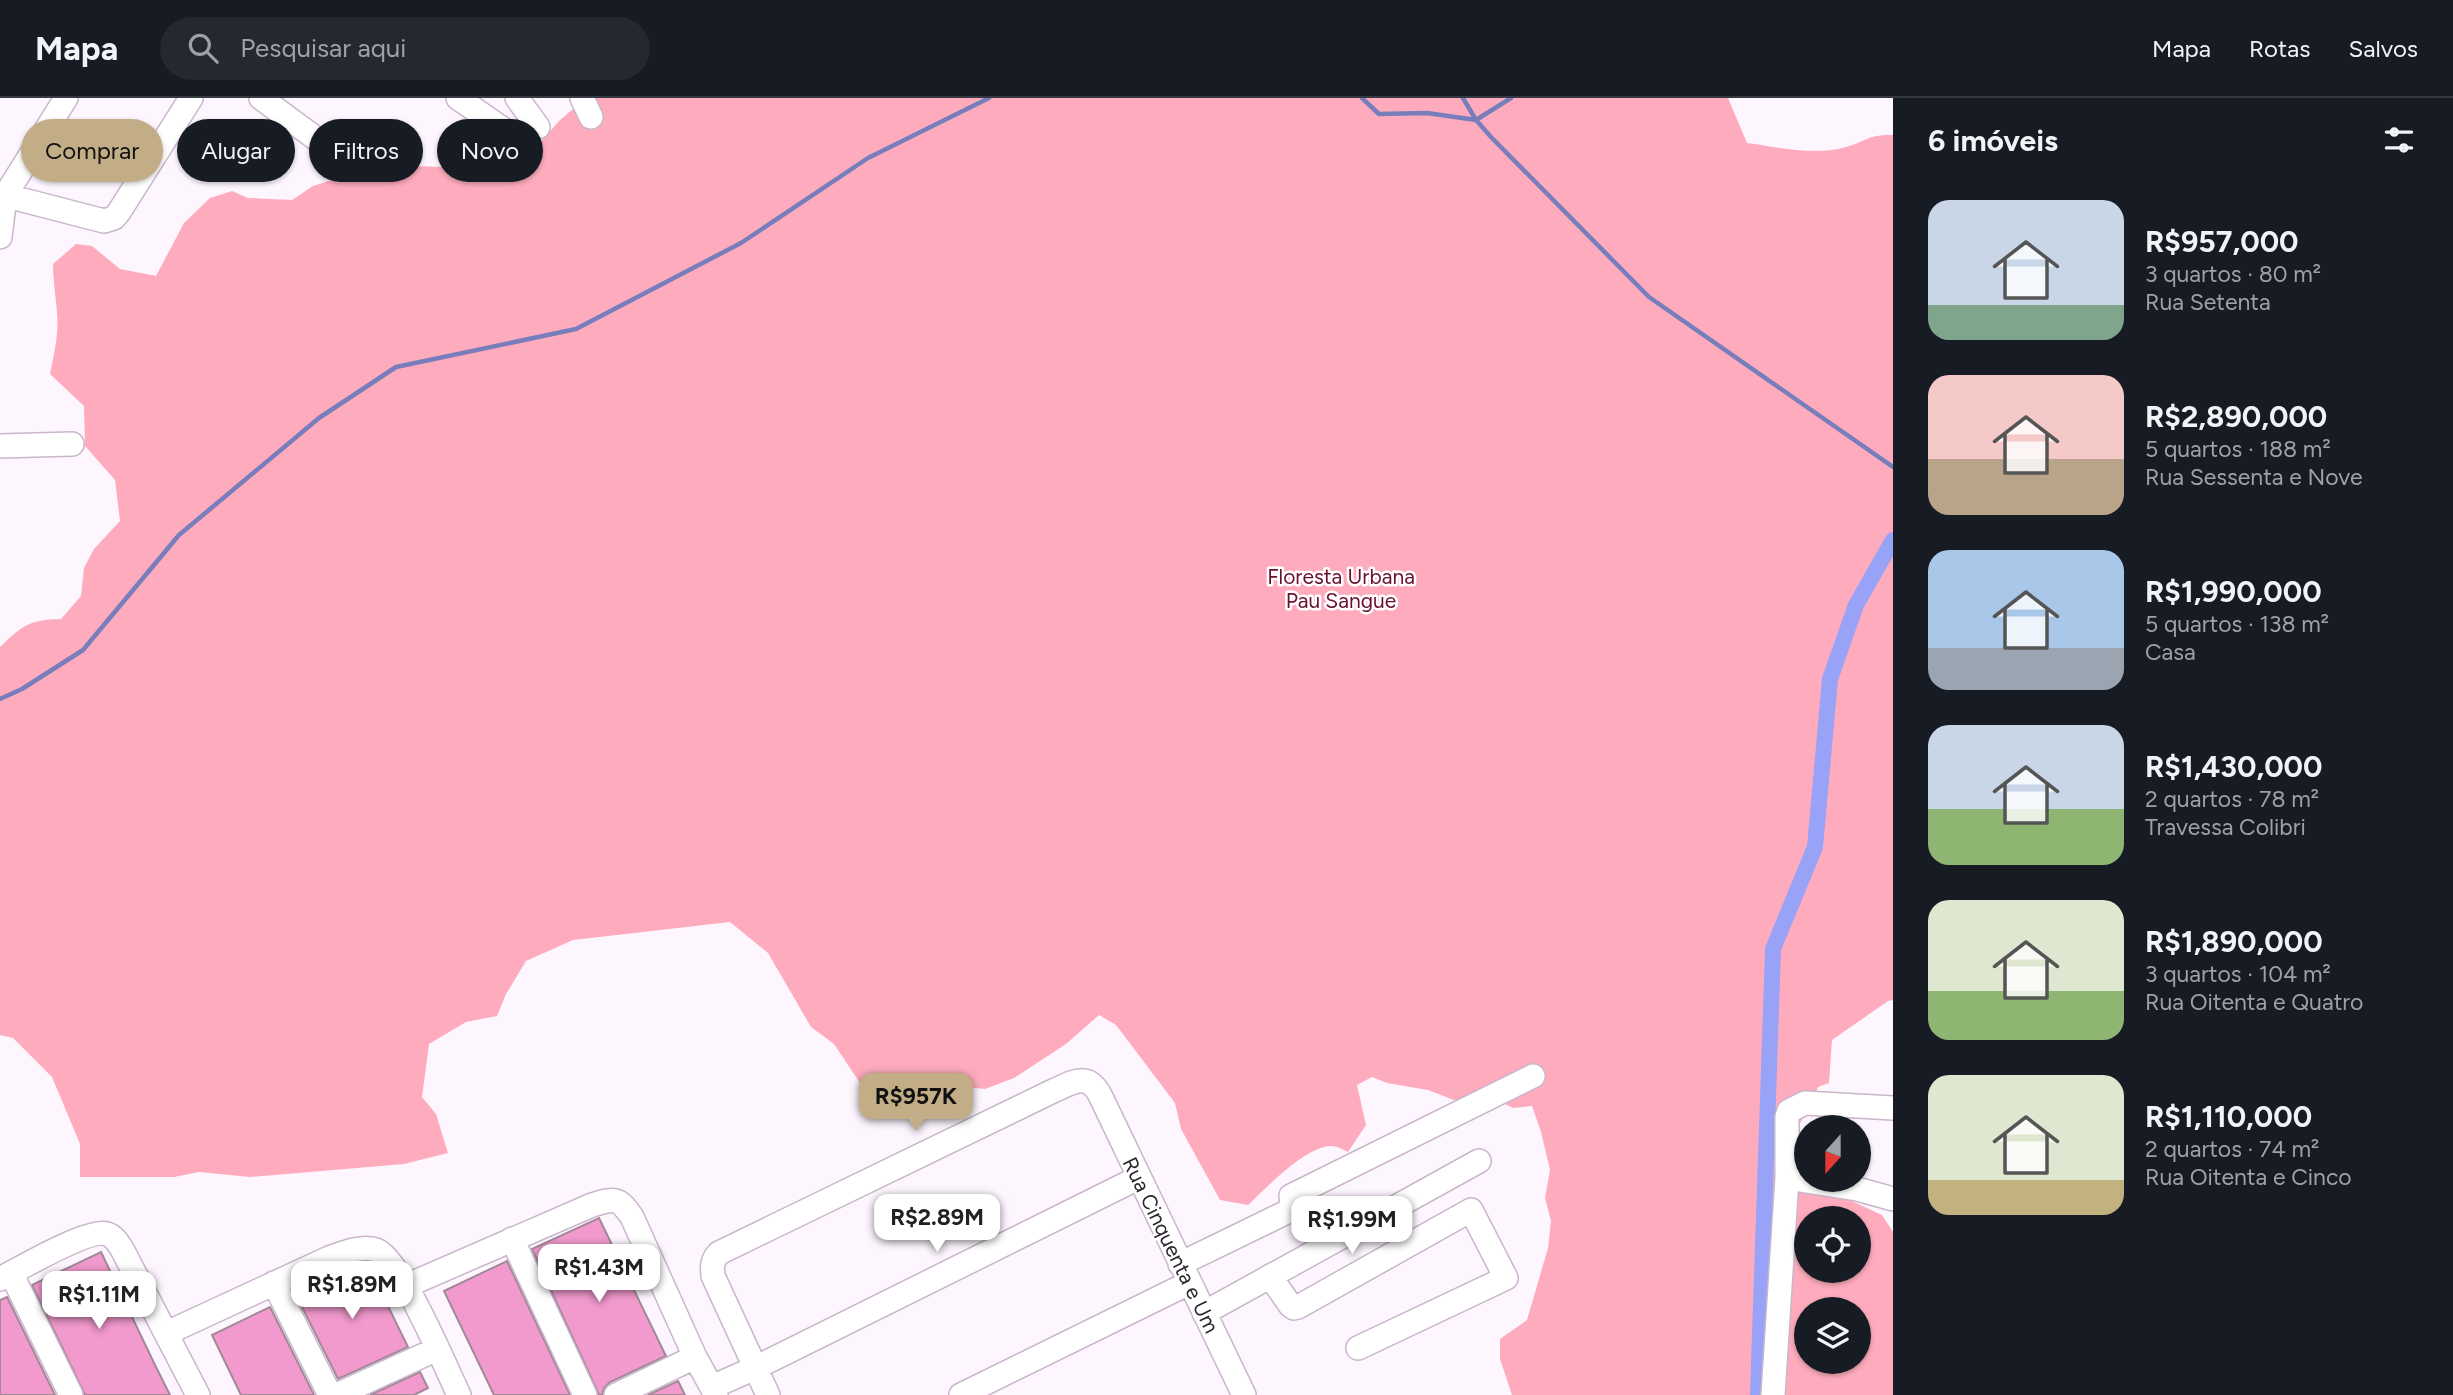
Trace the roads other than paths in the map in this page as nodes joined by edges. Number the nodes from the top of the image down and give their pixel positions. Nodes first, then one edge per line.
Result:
1 (66, 98) edge
2 (191, 98) edge
3 (261, 98) edge
4 (458, 98) edge
5 (517, 98) edge
6 (488, 119) edge
7 (532, 119) edge
8 (309, 133) edge
9 (3, 195) edge
10 (0, 237) edge
11 (72, 444) dead end
12 (0, 446) edge
13 (1533, 1076) dead end
14 (1893, 1108) edge
15 (1479, 1161) dead end
16 (1138, 1178) junction
17 (1787, 1178) junction
18 (1893, 1199) edge
19 (512, 1239) junction
20 (1185, 1273) junction
21 (5, 1276) edge
22 (1270, 1276) junction
23 (274, 1283) junction
24 (406, 1286) junction
25 (1204, 1312) junction
26 (167, 1333) junction
27 (1358, 1348) dead end
28 (437, 1349) junction
29 (695, 1357) junction
30 (755, 1368) junction
31 (714, 1391) edge
32 (1237, 1393) edge
33 (71, 1395) edge
34 (198, 1395) edge
35 (330, 1395) edge
36 (337, 1395) edge
37 (459, 1395) edge
38 (585, 1395) edge
39 (617, 1395) edge
40 (768, 1395) edge
41 (961, 1395) edge
42 (1773, 1395) edge

1 - 9 street
2 - 9 street
3 - 8 street
4 - 6 street
5 - 7 street
9 - 10 street
11 - 12 street
13 - 20 street
14 - 17 street
15 - 22 street
16 - 20 street, Rua Cinquenta e Um
16 - 30 street
16 - 30 street, Rua Cinquenta e Um
17 - 18 street
17 - 42 street
19 - 24 street
19 - 29 street
19 - 38 street
20 - 25 street, Rua Cinquenta e Um
20 - 41 street
21 - 26 street
21 - 33 street
22 - 25 street
22 - 27 street
23 - 24 street
23 - 26 street
23 - 35 street
24 - 28 street
25 - 32 street, Rua Cinquenta e Um
26 - 34 street
28 - 36 street
28 - 37 street
29 - 31 street
29 - 39 street
30 - 31 street
30 - 40 street

